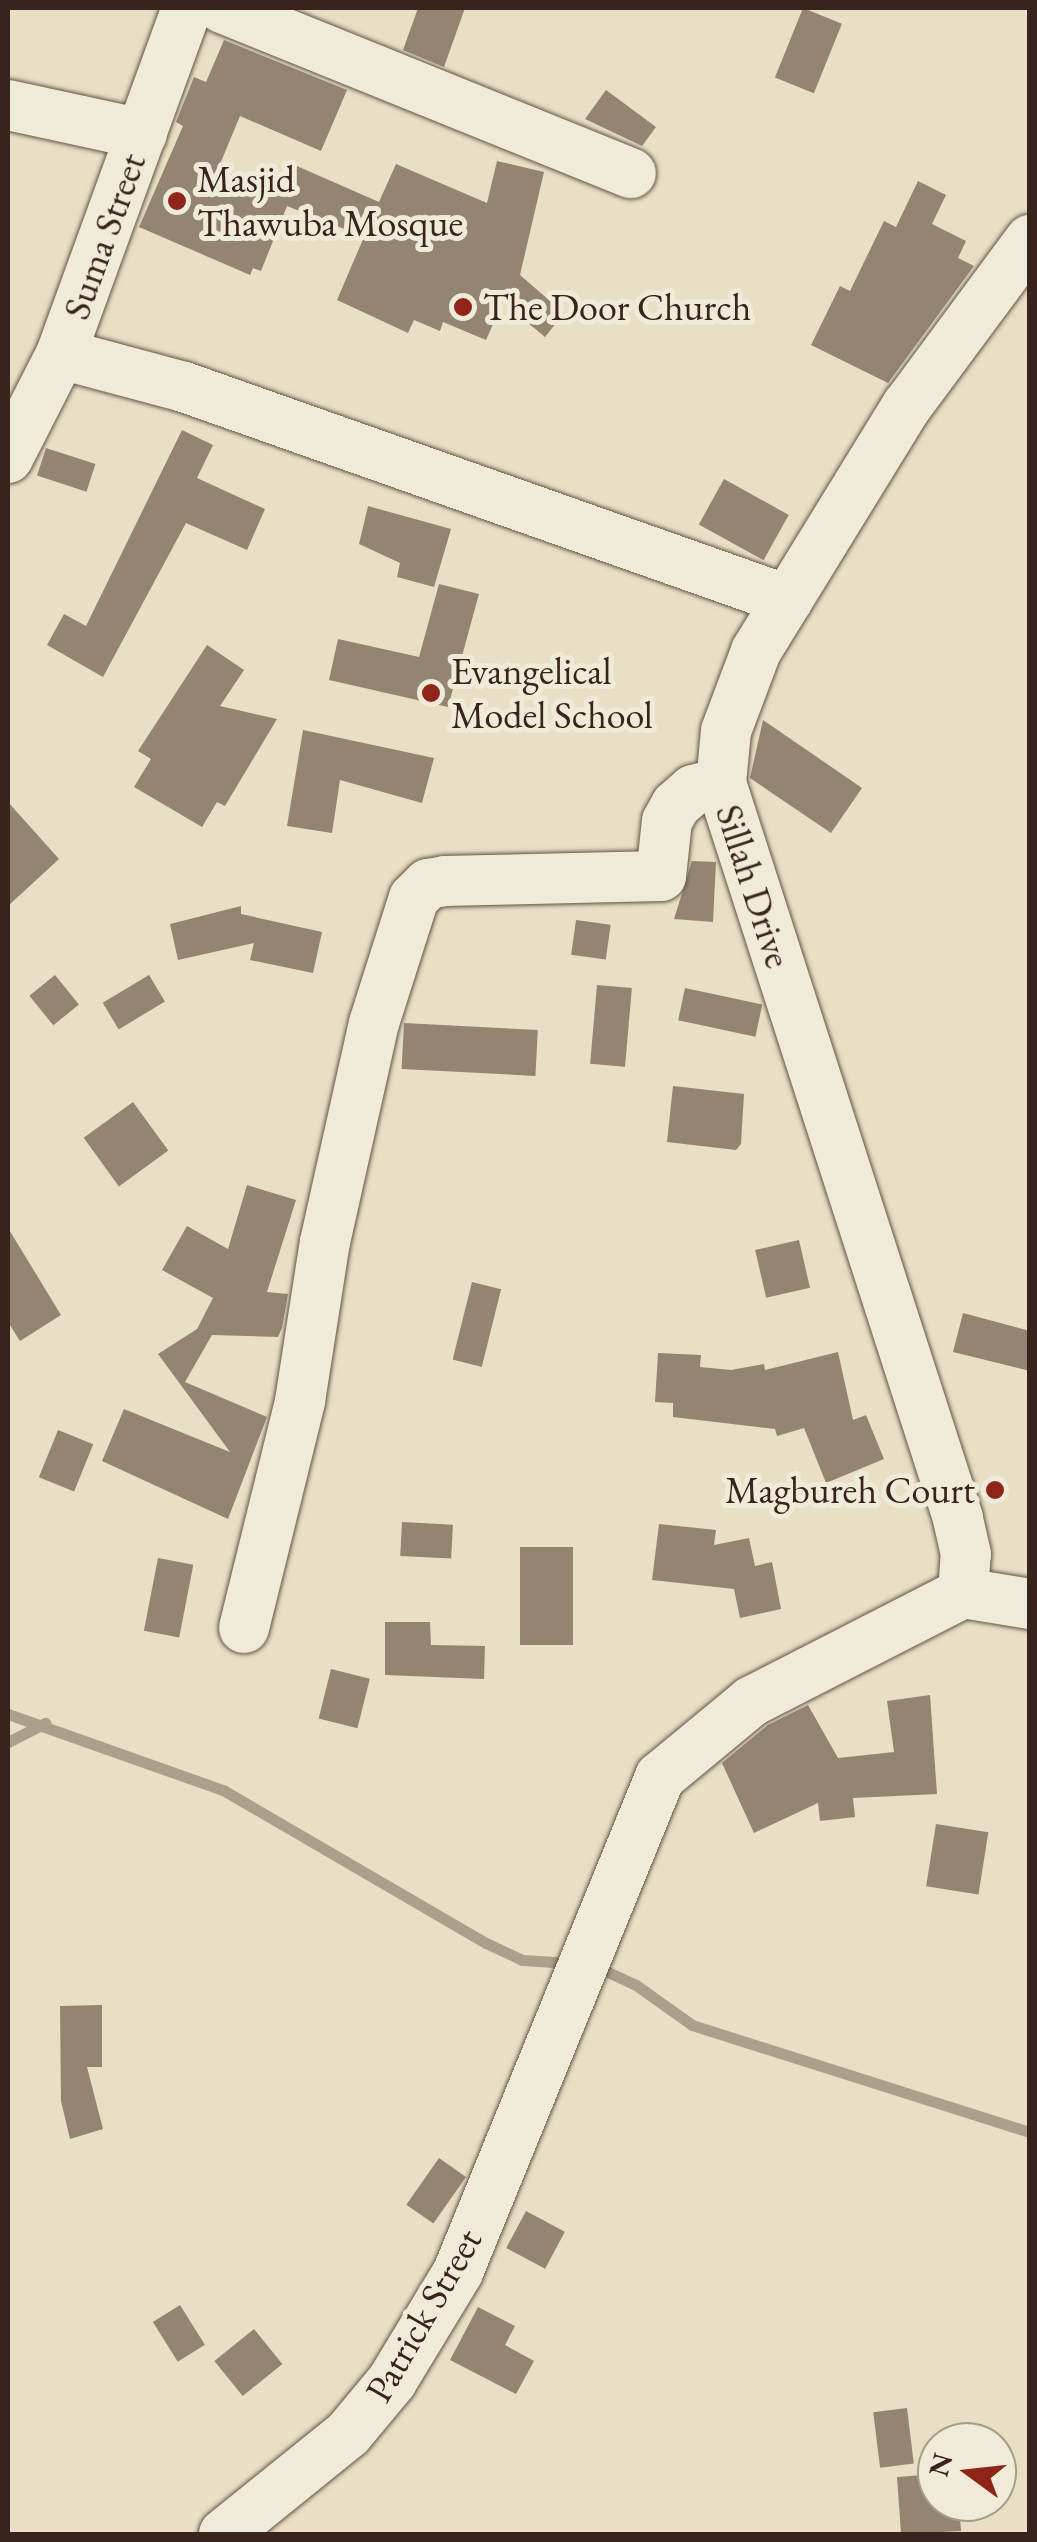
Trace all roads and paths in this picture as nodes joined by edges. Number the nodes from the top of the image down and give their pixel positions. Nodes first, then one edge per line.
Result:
1 (187, 8) edge
2 (222, 8) edge
3 (8, 106) edge
4 (142, 134) junction
5 (631, 173) dead end
6 (1030, 240) edge
7 (62, 354) junction
8 (8, 458) edge
9 (787, 600) junction
10 (720, 782) junction
11 (964, 1593) junction
12 (1030, 1604) edge
13 (244, 1628) dead end
14 (224, 2534) edge

1 - 4 street, Suma Street
2 - 5 street
3 - 4 street
4 - 7 street, Suma Street
6 - 9 street, Sillah Drive
7 - 8 street, Suma Street
7 - 9 street
9 - 10 street, Sillah Drive
10 - 11 street, Sillah Drive
10 - 13 street
11 - 12 street
11 - 14 street, Patrick Street

